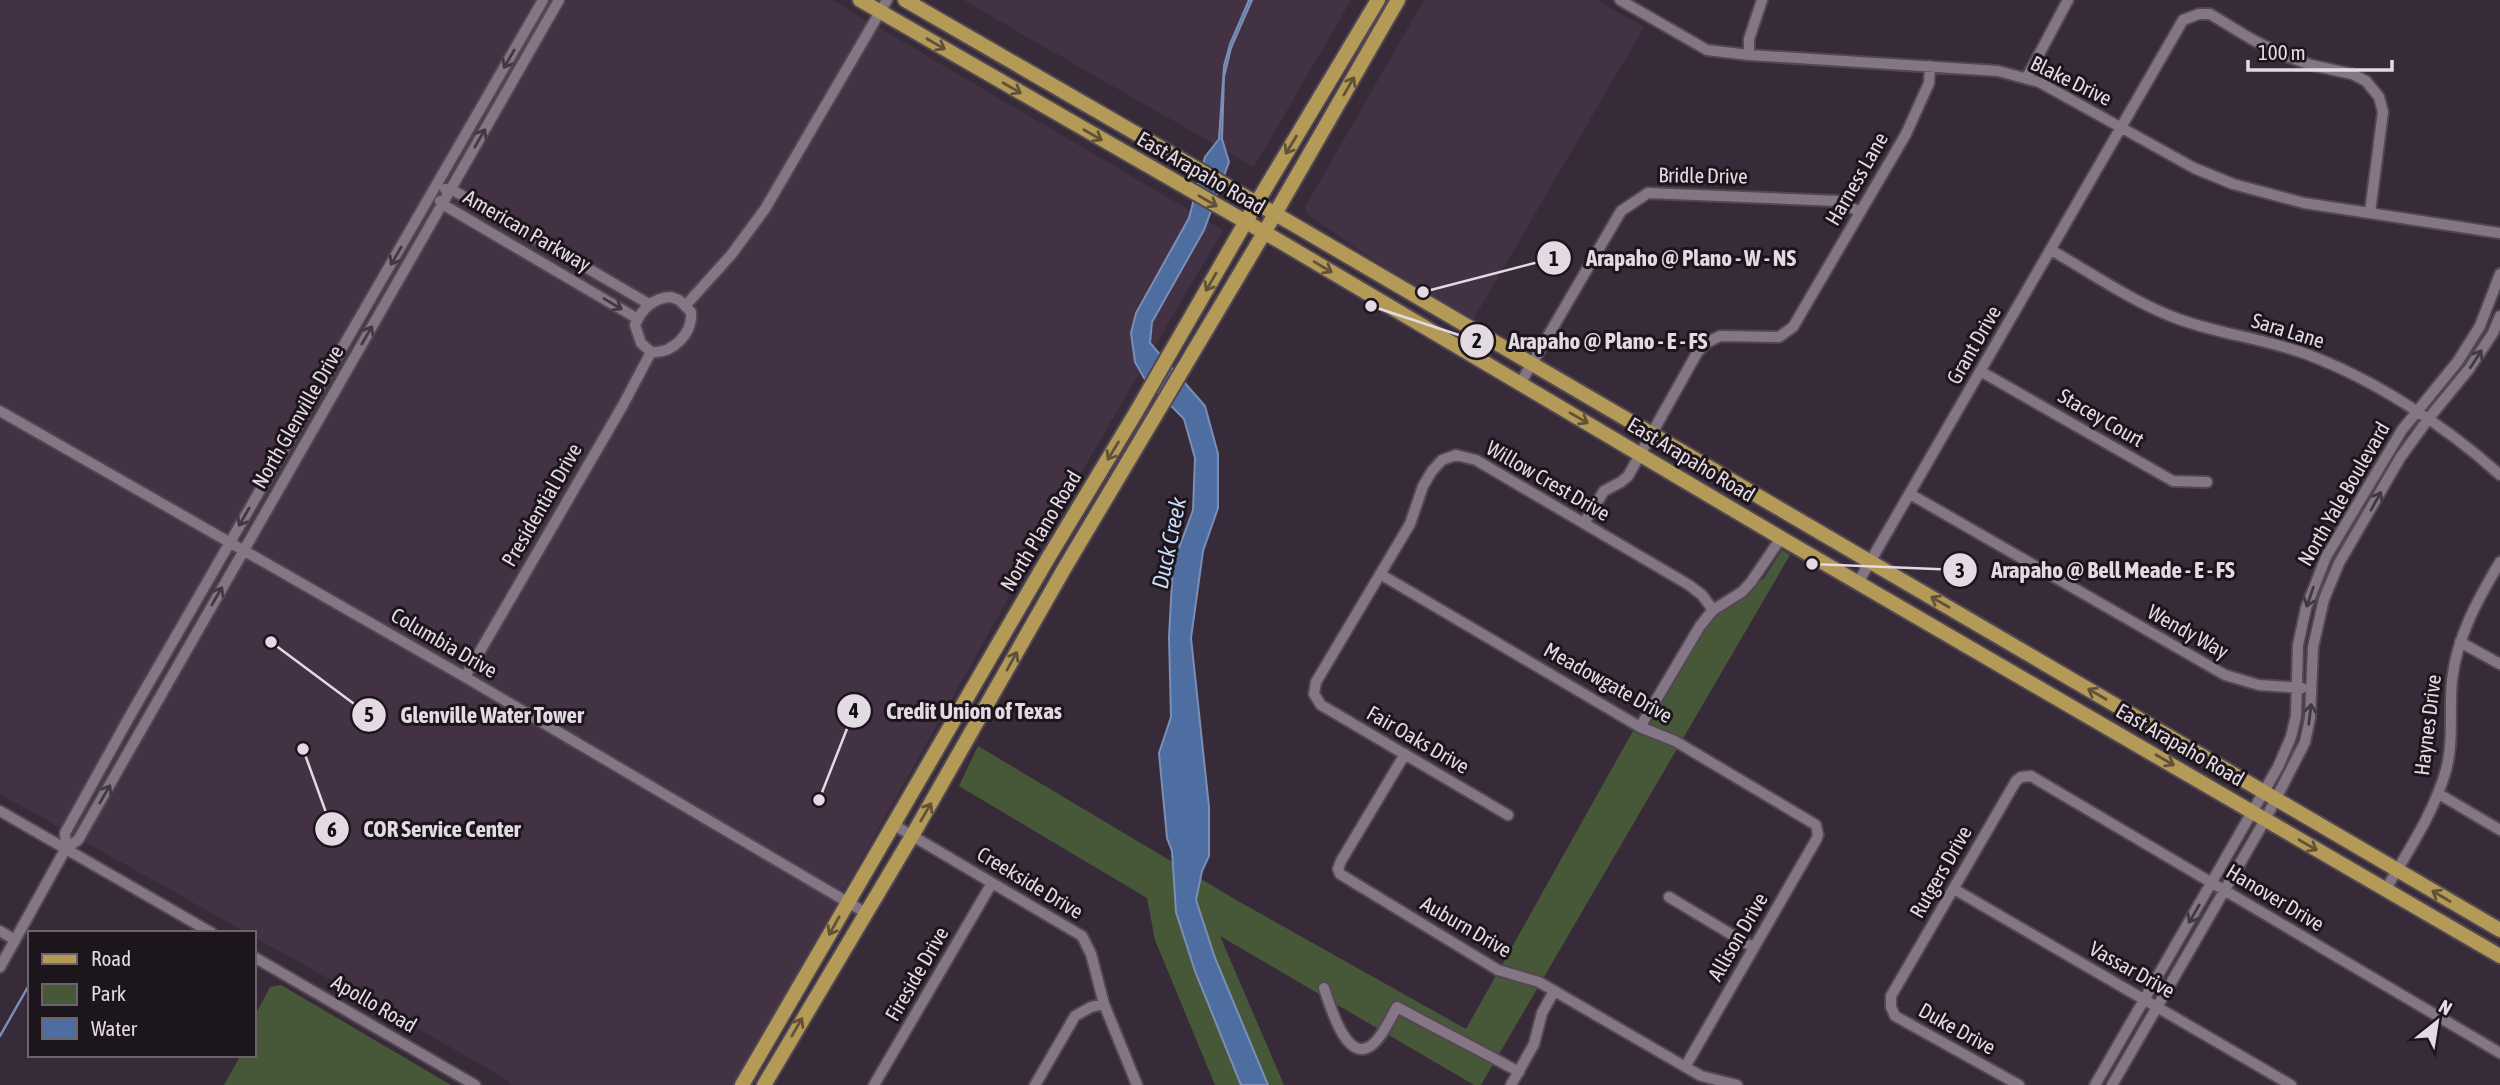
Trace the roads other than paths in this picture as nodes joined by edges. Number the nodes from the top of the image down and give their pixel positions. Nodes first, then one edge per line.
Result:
1 (543, 0) edge
2 (559, 0) edge
3 (860, 0) edge
4 (905, 0) edge
5 (1378, 0) edge
6 (1398, 0) edge
7 (1762, 0) edge
8 (2068, 0) edge
9 (1626, 2) edge
10 (884, 6) edge
11 (524, 33) junction
12 (537, 40) junction
13 (1749, 55) junction
14 (1930, 66) junction
15 (2027, 77) junction
16 (2122, 127) junction
17 (451, 189) junction
18 (434, 190) junction
19 (442, 204) junction
20 (1256, 204) junction
21 (1860, 212) junction
22 (2370, 212) junction
23 (1275, 214) junction
24 (1245, 223) junction
25 (1264, 233) junction
26 (2500, 233) edge
27 (535, 240) junction
28 (2051, 250) junction
29 (527, 254) junction
30 (587, 270) junction
31 (2500, 274) edge
32 (579, 284) junction
33 (649, 304) junction
34 (686, 305) junction
35 (2500, 316) edge
36 (638, 319) junction
37 (652, 352) junction
38 (1531, 364) junction
39 (1980, 371) junction
40 (1520, 384) junction
41 (2416, 410) junction
42 (0, 411) edge
43 (2429, 418) junction
44 (1651, 435) junction
45 (1640, 453) junction
46 (2500, 475) edge
47 (1729, 480) junction
48 (2207, 482) dead end
49 (1910, 494) junction
50 (1735, 510) junction
51 (1584, 523) junction
52 (1781, 538) junction
53 (229, 543) junction
54 (243, 550) junction
55 (1870, 561) junction
56 (2500, 562) edge
57 (1380, 575) junction
58 (1859, 581) junction
59 (1713, 610) junction
60 (2460, 642) junction
61 (2500, 664) edge
62 (465, 677) junction
63 (2298, 688) junction
64 (2312, 689) junction
65 (1314, 694) joint
66 (131, 714) junction
67 (146, 722) junction
68 (952, 725) junction
69 (1640, 727) junction
70 (970, 735) junction
71 (1405, 754) junction
72 (2031, 776) joint
73 (2264, 792) junction
74 (2438, 794) junction
75 (2277, 800) junction
76 (0, 811) edge
77 (2252, 812) junction
78 (1508, 815) dead end
79 (2265, 821) junction
80 (894, 825) junction
81 (1816, 825) joint
82 (2500, 830) edge
83 (912, 836) junction
84 (65, 848) junction
85 (2398, 870) junction
86 (992, 883) junction
87 (2212, 883) junction
88 (1954, 889) junction
89 (2386, 889) junction
90 (2224, 891) junction
91 (1669, 897) dead end
92 (847, 902) junction
93 (866, 913) junction
94 (2500, 930) edge
95 (0, 931) edge
96 (209, 931) edge
97 (15, 940) junction
98 (1754, 947) junction
99 (2500, 956) edge
100 (256, 958) edge
101 (0, 967) edge
102 (1324, 988) dead end
103 (1554, 991) junction
104 (1891, 996) joint
105 (2144, 1000) junction
106 (1104, 1003) junction
107 (2157, 1008) junction
108 (2500, 1053) edge
109 (1685, 1067) junction
110 (1519, 1072) junction
111 (475, 1085) edge
112 (742, 1085) edge
113 (764, 1085) edge
114 (874, 1085) edge
115 (1035, 1085) edge
116 (1137, 1085) edge
117 (1511, 1085) edge
118 (1737, 1085) edge
119 (2019, 1085) edge
120 (2095, 1085) edge
121 (2112, 1085) edge
122 (2291, 1085) edge

1 - 11 street, North Glenville Drive
2 - 12 street, North Glenville Drive
3 - 10 main road, East Arapaho Road
4 - 20 main road, East Arapaho Road
5 -> 20 main road, North Plano Road
23 -> 6 main road, North Plano Road
7 - 13 street
8 - 15 street
9 - 13 street, Blake Drive
10 -> 24 main road, East Arapaho Road
10 - 34 street
11 - 12 street
11 -> 18 street, North Glenville Drive
17 -> 12 street, North Glenville Drive
13 - 14 street, Blake Drive
14 - 15 street, Blake Drive
14 - 21 street, Harness Lane
15 - 16 street, Blake Drive
16 - 22 street, Blake Drive
16 - 22 street, Grant Drive
16 - 28 street, Grant Drive
17 - 18 street, American Parkway
17 - 19 street, North Glenville Drive
17 - 27 street, American Parkway
18 - 19 street, American Parkway
18 -> 53 street, North Glenville Drive
19 - 29 street, American Parkway
54 -> 19 street, North Glenville Drive
20 - 23 main road, East Arapaho Road
20 - 24 main road, North Plano Road
21 - 38 street, Bridle Drive
21 - 44 street, Harness Lane
22 - 26 street, Blake Drive
23 - 25 main road, North Plano Road
23 - 38 main road, East Arapaho Road
24 - 25 main road, East Arapaho Road
24 -> 68 main road, North Plano Road
25 -> 40 main road, East Arapaho Road
70 -> 25 main road, North Plano Road
27 - 29 street
27 - 30 street, American Parkway
28 - 39 street, Grant Drive
28 - 41 street, Sara Lane
29 - 32 street, American Parkway
30 - 32 street
30 - 33 street, American Parkway
31 - 41 street, North Yale Boulevard
32 -> 36 street, American Parkway
33 - 34 street
33 - 36 street
34 - 37 street
43 -> 35 street, North Yale Boulevard
36 - 37 street
37 - 62 street, Presidential Drive
38 - 40 street, Bridle Drive
38 - 44 main road, East Arapaho Road
39 - 48 street, Stacey Court
39 - 49 street, Grant Drive
40 -> 45 main road, East Arapaho Road
41 - 43 street, Sara Lane
41 -> 63 street, North Yale Boulevard
42 - 53 street, Columbia Drive
43 - 46 street, Sara Lane
64 -> 43 street, North Yale Boulevard
44 - 45 street, Harness Lane
44 - 47 main road, East Arapaho Road
45 - 50 main road, East Arapaho Road
45 - 51 street, Harness Lane
47 - 50 main road
47 - 55 main road, East Arapaho Road
49 - 55 street, Grant Drive
49 - 63 street, Wendy Way
50 - 52 main road, East Arapaho Road
51 - 57 street, Willow Crest Drive
51 - 59 street, Willow Crest Drive
52 - 58 main road, East Arapaho Road
52 - 59 street
53 - 54 street, Columbia Drive
53 - 66 street, North Glenville Drive
54 - 62 street, Columbia Drive
67 -> 54 street, North Glenville Drive
55 - 58 street, Grant Drive
73 -> 55 main road, East Arapaho Road
56 - 60 street, Haynes Drive
57 - 65 street, Willow Crest Drive
57 - 69 street, Meadowgate Drive
58 -> 77 main road, East Arapaho Road
59 - 69 street
60 - 61 street
60 - 74 street, Haynes Drive
62 - 92 street, Columbia Drive
63 - 64 street, Wendy Way
63 - 73 street, North Yale Boulevard
75 -> 64 street, North Yale Boulevard
65 - 71 street, Fair Oaks Drive
66 - 67 street
66 - 84 street, North Glenville Drive
84 -> 67 street, North Glenville Drive
68 - 70 main road
68 - 80 main road, North Plano Road
69 - 81 street, Meadowgate Drive
83 -> 70 main road, North Plano Road
71 - 78 street, Fair Oaks Drive
71 - 103 street, Auburn Drive
72 - 87 street, Hanover Drive
72 - 88 street, Rutgers Drive
73 - 75 main road, East Arapaho Road
73 - 77 street, North Yale Boulevard
74 - 82 street
74 - 85 street, Haynes Drive
75 - 79 street, North Yale Boulevard
75 - 85 main road, East Arapaho Road
76 - 84 street
77 - 79 main road, East Arapaho Road
77 - 87 street, North Yale Boulevard
79 -> 89 main road, East Arapaho Road
79 - 90 street, North Yale Boulevard
80 - 83 street, Creekside Drive
80 - 92 main road, North Plano Road
81 - 98 street, Allison Drive
83 - 86 street, Creekside Drive
83 - 93 main road, North Plano Road
84 - 96 street
84 - 97 street, North Glenville Drive
85 - 89 street, Haynes Drive
94 -> 85 main road, East Arapaho Road
86 - 106 street, Creekside Drive
86 - 114 street, Fireside Drive
87 - 90 street, Hanover Drive
87 -> 105 street, North Yale Boulevard
88 - 104 street, Rutgers Drive
88 - 105 street, Vassar Drive
89 - 99 main road, East Arapaho Road
90 - 107 street, North Yale Boulevard
90 - 108 street, Hanover Drive
91 - 98 street
92 - 93 street, Columbia Drive
92 -> 112 main road, North Plano Road
113 -> 93 main road, North Plano Road
95 - 97 street
97 - 101 street, North Glenville Drive
98 - 109 street, Allison Drive
100 - 111 street, Apollo Road
102 - 110 street
103 - 109 street, Auburn Drive
103 - 110 street
104 - 119 street, Duke Drive
105 - 107 street, Vassar Drive
105 - 120 street, North Yale Boulevard
106 - 115 street
106 - 116 street, Creekside Drive
107 - 121 street, North Yale Boulevard
107 - 122 street, Vassar Drive
109 - 118 street, Auburn Drive
110 - 117 street

